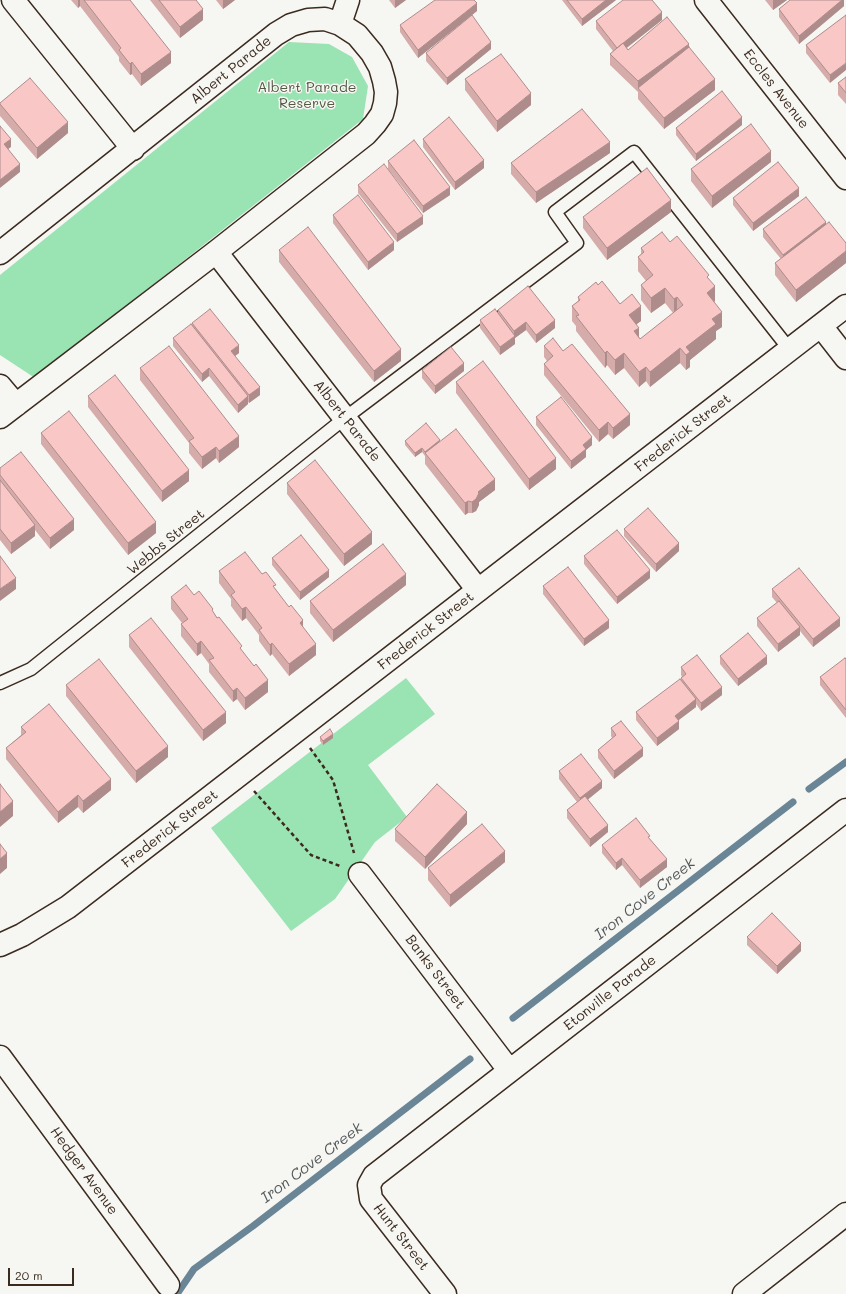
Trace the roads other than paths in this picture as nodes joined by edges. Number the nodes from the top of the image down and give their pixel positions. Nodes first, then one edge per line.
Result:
1 (13, 0) edge
2 (348, 0) edge
3 (706, 0) edge
4 (340, 24) junction
5 (133, 149) junction
6 (846, 178) edge
7 (216, 252) junction
8 (0, 253) edge
9 (846, 306) edge
10 (821, 326) junction
11 (790, 350) junction
12 (846, 358) edge
13 (0, 386) edge
14 (8, 411) edge
15 (345, 418) junction
16 (478, 590) junction
17 (0, 683) edge
18 (846, 810) edge
19 (360, 874) road end
20 (0, 945) edge
21 (0, 1057) edge
22 (510, 1070) junction
23 (374, 1176) joint
24 (846, 1214) edge
25 (168, 1285) dead end
26 (445, 1294) edge
27 (744, 1294) edge

1 - 5 street
2 - 4 street
3 - 6 street, Eccles Avenue
4 - 5 street, Albert Parade
4 - 7 street, Albert Parade
5 - 8 street, Albert Parade
7 - 14 street, Albert Parade
7 - 15 street, Albert Parade
9 - 10 street, Frederick Street
10 - 11 street, Frederick Street
10 - 12 street
11 - 15 lane, Webbs Street
11 - 16 street, Frederick Street
13 - 14 street, Albert Parade
15 - 16 street, Albert Parade
15 - 17 lane, Webbs Street
16 - 20 street, Frederick Street
18 - 22 street, Etonville Parade
19 - 22 street, Banks Street
21 - 25 street, Hedger Avenue
22 - 23 street, Etonville Parade
23 - 26 street, Hunt Street
24 - 27 street

